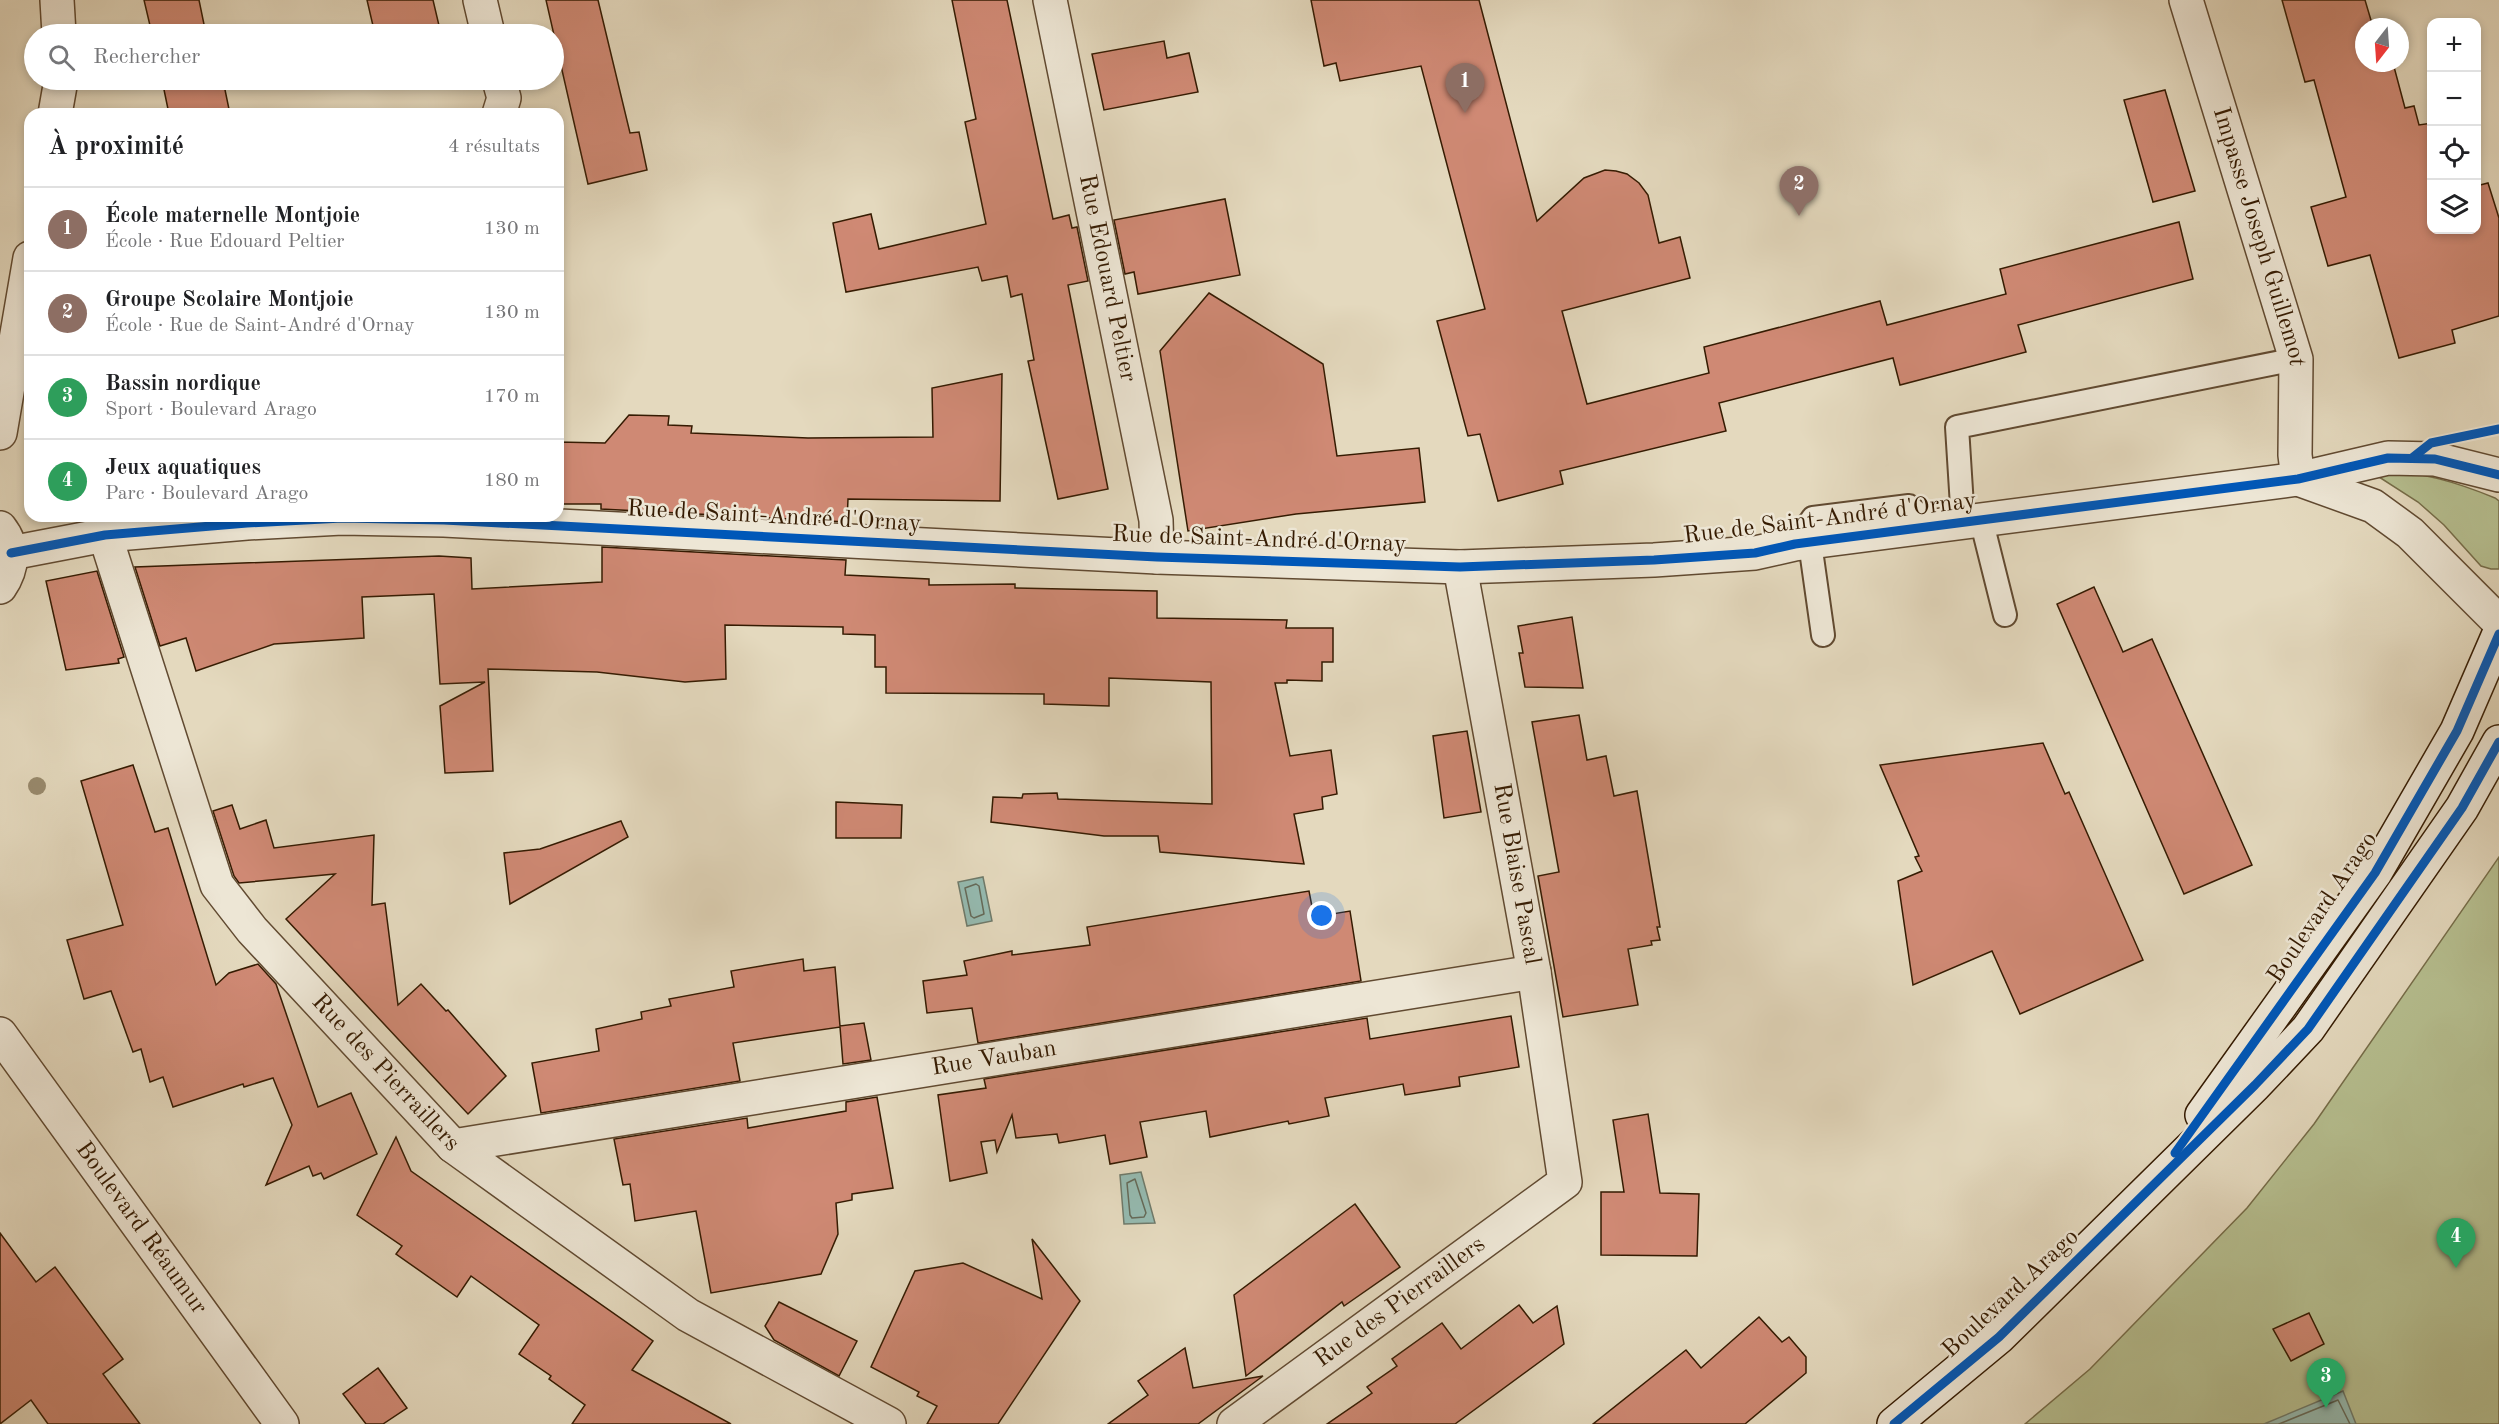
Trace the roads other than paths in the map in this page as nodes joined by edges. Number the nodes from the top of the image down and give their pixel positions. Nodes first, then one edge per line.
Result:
1 (57, 0) edge
2 (480, 0) edge
3 (1050, 0) edge
4 (2186, 0) edge
5 (58, 24) edge
6 (486, 24) edge
7 (59, 90) edge
8 (502, 90) edge
9 (56, 108) edge
10 (501, 108) edge
11 (24, 293) edge
12 (2296, 359) junction
13 (0, 433) edge
14 (2499, 475) edge
15 (2298, 479) junction
16 (279, 522) edge
17 (466, 522) edge
18 (1959, 523) junction
19 (105, 535) junction
20 (6, 541) edge
21 (1802, 544) junction
22 (1158, 557) junction
23 (1460, 567) junction
24 (0, 587) edge
25 (2005, 615) dead end
26 (2499, 622) edge
27 (2499, 634) edge
28 (1823, 635) dead end
29 (2499, 742) edge
30 (1534, 972) junction
31 (0, 1034) edge
32 (453, 1146) junction
33 (1565, 1182) joint
34 (2150, 1188) junction
35 (282, 1424) edge
36 (889, 1424) edge
37 (1234, 1424) edge
38 (1894, 1424) edge

1 - 5 street
2 - 6 street
3 - 22 street, Rue Edouard Peltier
4 - 12 street, Impasse Joseph Guillemot
7 - 9 street
8 - 10 street
11 - 13 street
12 - 15 street, Impasse Joseph Guillemot
12 - 18 lane
14 - 15 street, Rue de Saint-André d'Ornay
15 - 18 street, Rue de Saint-André d'Ornay
15 - 26 street, Rue de Saint-André d'Ornay
16 - 19 street, Rue de Saint-André d'Ornay
17 - 22 street, Rue de Saint-André d'Ornay
18 - 21 street, Rue de Saint-André d'Ornay
18 - 25 lane
19 - 20 street, Rue de Saint-André d'Ornay
19 - 32 street, Rue des Pierraillers
20 - 24 street
21 - 23 street, Rue de Saint-André d'Ornay
21 - 28 lane
22 - 23 street, Rue de Saint-André d'Ornay
23 - 30 street, Rue Blaise Pascal
27 - 34 street, Boulevard Arago
29 - 34 street, Boulevard Arago
30 - 32 street, Rue Vauban
30 - 33 street, Rue Blaise Pascal
31 - 35 street, Boulevard Réaumur
32 - 36 street, Rue des Pierraillers
33 - 37 street, Rue des Pierraillers
34 - 38 street, Boulevard Arago

